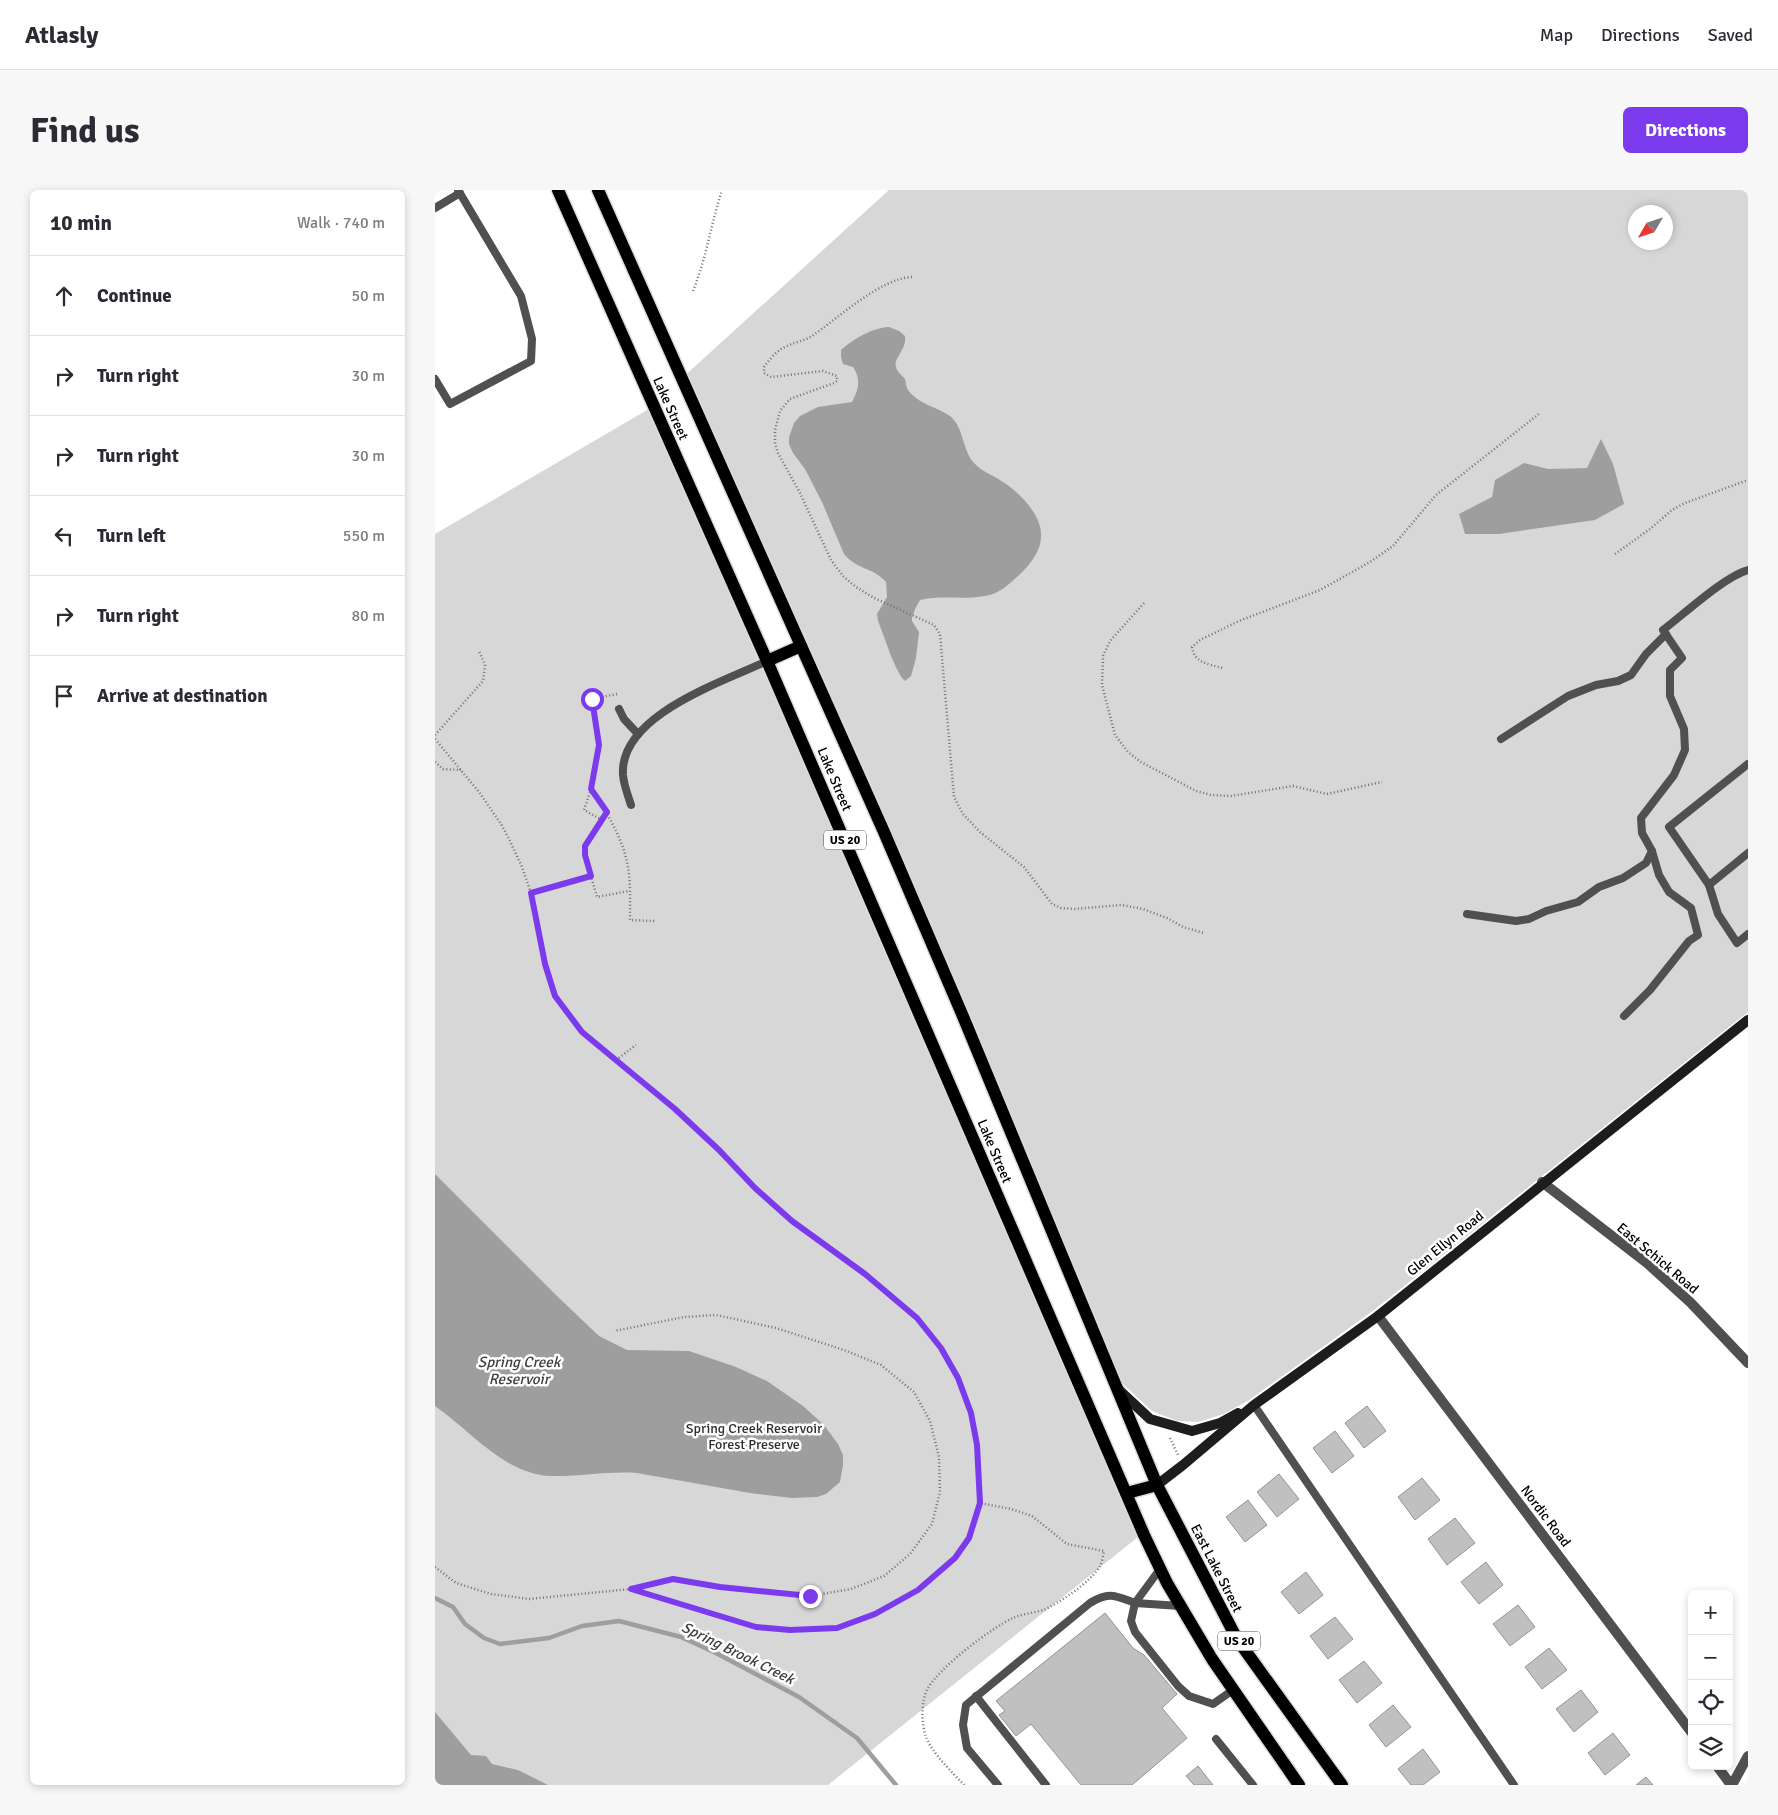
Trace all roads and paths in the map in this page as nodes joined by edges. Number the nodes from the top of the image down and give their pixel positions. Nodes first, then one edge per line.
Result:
1 (558, 190) edge
2 (597, 190) edge
3 (722, 190) edge
4 (459, 192) edge
5 (435, 208) edge
6 (911, 277) dead end
7 (693, 292) dead end
8 (435, 379) edge
9 (1540, 412) dead end
10 (1748, 480) edge
11 (1615, 554) dead end
12 (1748, 570) edge
13 (1144, 603) dead end
14 (1666, 634) junction
15 (801, 646) junction
16 (479, 651) dead end
17 (767, 661) junction
18 (1222, 668) dead end
19 (617, 694) dead end
20 (619, 709) dead end
21 (638, 734) junction
22 (435, 737) edge
23 (1501, 739) dead end
24 (435, 762) edge
25 (1748, 764) edge
26 (461, 770) junction
27 (1382, 782) dead end
28 (591, 789) junction
29 (631, 805) dead end
30 (607, 812) junction
31 (602, 820) junction
32 (1652, 852) junction
33 (1748, 853) edge
34 (591, 876) junction
35 (1709, 885) junction
36 (630, 891) junction
37 (531, 893) junction
38 (1467, 914) dead end
39 (655, 922) dead end
40 (1204, 933) dead end
41 (1748, 934) edge
42 (1624, 1016) dead end
43 (1748, 1020) edge
44 (636, 1045) dead end
45 (616, 1060) junction
46 (1542, 1182) junction
47 (1378, 1316) junction
48 (614, 1331) dead end
49 (1748, 1363) edge
50 (1116, 1388) junction
51 (1254, 1405) junction
52 (1169, 1436) dead end
53 (1179, 1458) dead end
54 (1157, 1485) junction
55 (1127, 1492) junction
56 (980, 1503) junction
57 (435, 1567) edge
58 (1160, 1569) junction
59 (631, 1589) junction
60 (1135, 1603) junction
61 (1180, 1606) junction
62 (1233, 1690) junction
63 (976, 1696) junction
64 (1688, 1728) edge
65 (1216, 1739) dead end
66 (1748, 1756) edge
67 (1720, 1770) edge
68 (964, 1785) edge
69 (998, 1785) edge
70 (1046, 1785) edge
71 (1253, 1785) edge
72 (1299, 1785) edge
73 (1342, 1785) edge
74 (1514, 1785) edge
75 (1731, 1785) edge

1 - 17 main road, Lake Street / US 20
2 - 15 main road, Lake Street / US 20
3 - 7 path
4 - 5 lane
4 - 8 lane
6 - 40 path
9 - 18 path
10 - 11 path
12 - 14 lane
13 - 27 path
14 - 23 lane
14 - 32 lane
15 - 17 main road
15 - 50 main road, Lake Street / US 20
16 - 22 path
17 - 21 lane
17 - 55 main road, Lake Street / US 20
19 - 28 path
20 - 21 lane
21 - 29 lane
22 - 26 path
24 - 26 path
25 - 35 lane
26 - 37 path
28 - 30 path
28 - 31 path
30 - 31 path
30 - 36 path
31 - 34 path
32 - 38 lane
32 - 42 lane
33 - 35 lane
34 - 36 path
34 - 37 path
35 - 41 lane
36 - 39 path
37 - 45 path
43 - 46 street, Glen Ellyn Road
44 - 45 path
45 - 56 path
46 - 47 street, Glen Ellyn Road
46 - 49 street, East Schick Road
47 - 51 street, Glen Ellyn Road
47 - 64 street, Nordic Road
48 - 59 path
50 - 51 street
50 - 54 main road, Lake Street / US 20
51 - 54 street, Glen Ellyn Road
51 - 74 lane
52 - 53 path
54 - 55 main road
54 - 73 main road, East Lake Street / US 20
55 - 58 main road, US 20
56 - 59 path
56 - 68 path
57 - 59 path
58 - 60 lane
58 - 61 main road, US 20
60 - 61 lane
60 - 62 lane
60 - 63 lane
61 - 62 main road, US 20
62 - 72 main road, US 20
63 - 69 lane
63 - 70 lane
65 - 71 lane
66 - 75 street
67 - 75 street

